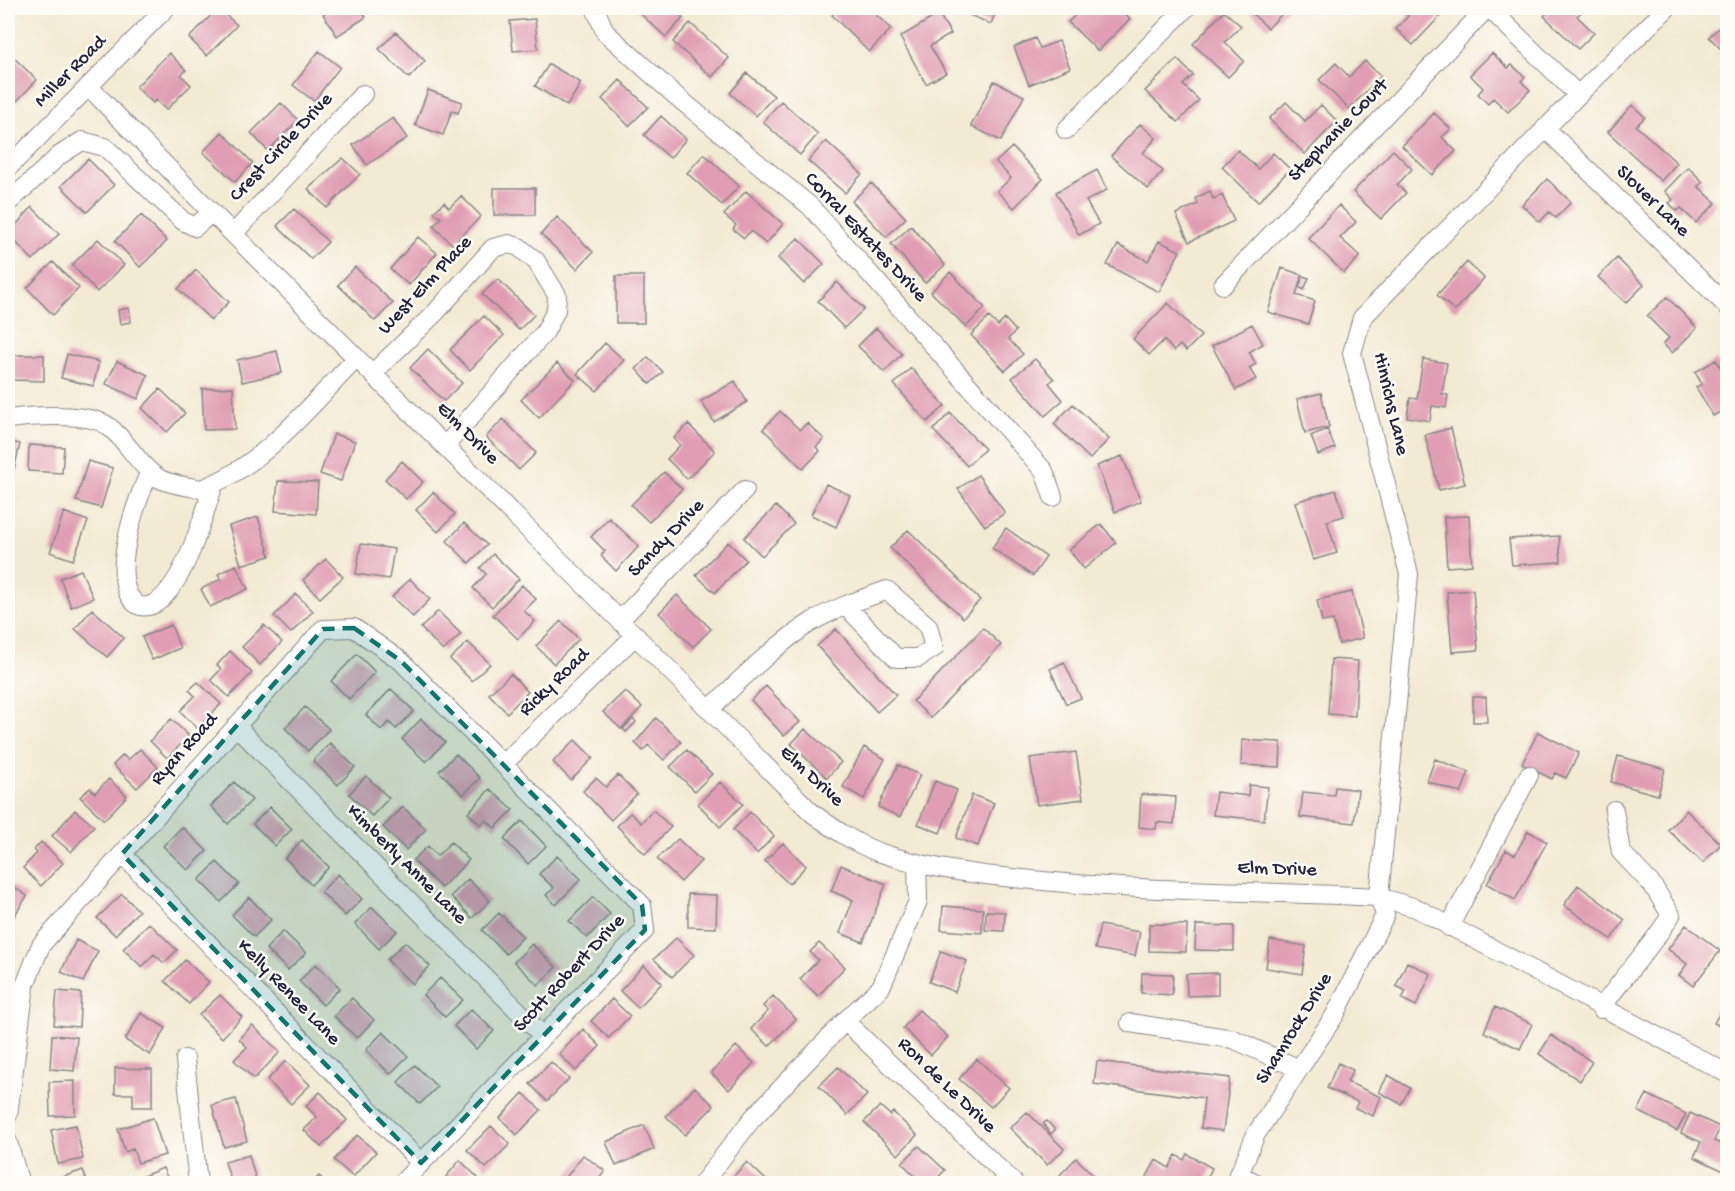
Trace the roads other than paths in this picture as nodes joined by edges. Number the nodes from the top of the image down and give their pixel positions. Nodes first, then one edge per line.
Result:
1 (166, 8) edge
2 (595, 8) edge
3 (1186, 8) edge
4 (1488, 8) edge
5 (1667, 8) edge
6 (90, 88) junction
7 (363, 94) dead end
8 (1578, 95) junction
9 (1545, 128) junction
10 (1066, 130) dead end
11 (10, 160) edge
12 (8, 203) edge
13 (211, 213) junction
14 (232, 234) junction
15 (1223, 285) dead end
16 (1728, 307) edge
17 (357, 358) junction
18 (373, 373) junction
19 (8, 419) edge
20 (446, 445) junction
21 (150, 472) junction
22 (214, 484) junction
23 (746, 490) dead end
24 (1053, 497) dead end
25 (846, 606) junction
26 (621, 619) junction
27 (636, 635) junction
28 (710, 709) junction
29 (236, 726) junction
30 (504, 763) junction
31 (1529, 775) dead end
32 (1614, 810) dead end
33 (122, 854) junction
34 (917, 863) junction
35 (1379, 897) junction
36 (1449, 927) junction
37 (1601, 1009) junction
38 (845, 1021) junction
39 (1130, 1023) dead end
40 (543, 1036) junction
41 (185, 1059) dead end
42 (1297, 1068) junction
43 (1728, 1074) edge
44 (8, 1115) edge
45 (8, 1142) edge
46 (421, 1163) junction
47 (1237, 1179) edge
48 (20, 1184) edge
49 (198, 1184) edge
50 (401, 1184) edge
51 (702, 1184) edge
52 (1015, 1184) edge
53 (1258, 1184) edge

1 - 6 street, Miller Road
2 - 24 street, Corral Estates Drive
3 - 10 street
4 - 8 street
4 - 15 street, Stephanie Court
5 - 8 street, Hinrichs Lane
6 - 11 street, Miller Road
6 - 13 street, Elm Drive
7 - 14 street, Crest Circle Drive
8 - 9 street, Hinrichs Lane
9 - 16 street, Slover Lane
9 - 35 street, Hinrichs Lane
12 - 13 street
13 - 14 street, Elm Drive
14 - 17 street, Elm Drive
17 - 18 street, Elm Drive
17 - 22 street
18 - 20 street, Elm Drive
18 - 20 street, West Elm Place
19 - 21 street
20 - 26 street, Elm Drive
21 - 22 street
21 - 22 street
23 - 26 street, Sandy Drive
25 - 25 street
25 - 28 street
26 - 27 street, Elm Drive
27 - 28 street, Elm Drive
27 - 30 street, Ricky Road
28 - 34 street, Elm Drive
29 - 30 street, Ryan Road
29 - 33 street, Ryan Road
29 - 40 street, Kimberly Anne Lane
30 - 40 street, Scott Robert Drive
31 - 36 street
32 - 37 street
33 - 44 street, Ryan Road
33 - 46 street, Kelly Renee Lane
34 - 35 street, Elm Drive
34 - 38 street
35 - 36 street, Elm Drive
35 - 42 street, Shamrock Drive
36 - 37 street, Elm Drive
37 - 43 street, Elm Drive
38 - 51 street
38 - 52 street, Ron de Le Drive
39 - 42 street
40 - 46 street, Scott Robert Drive
41 - 49 street
42 - 47 street, Shamrock Drive
45 - 48 street
46 - 50 street, Scott Robert Drive
47 - 53 street

